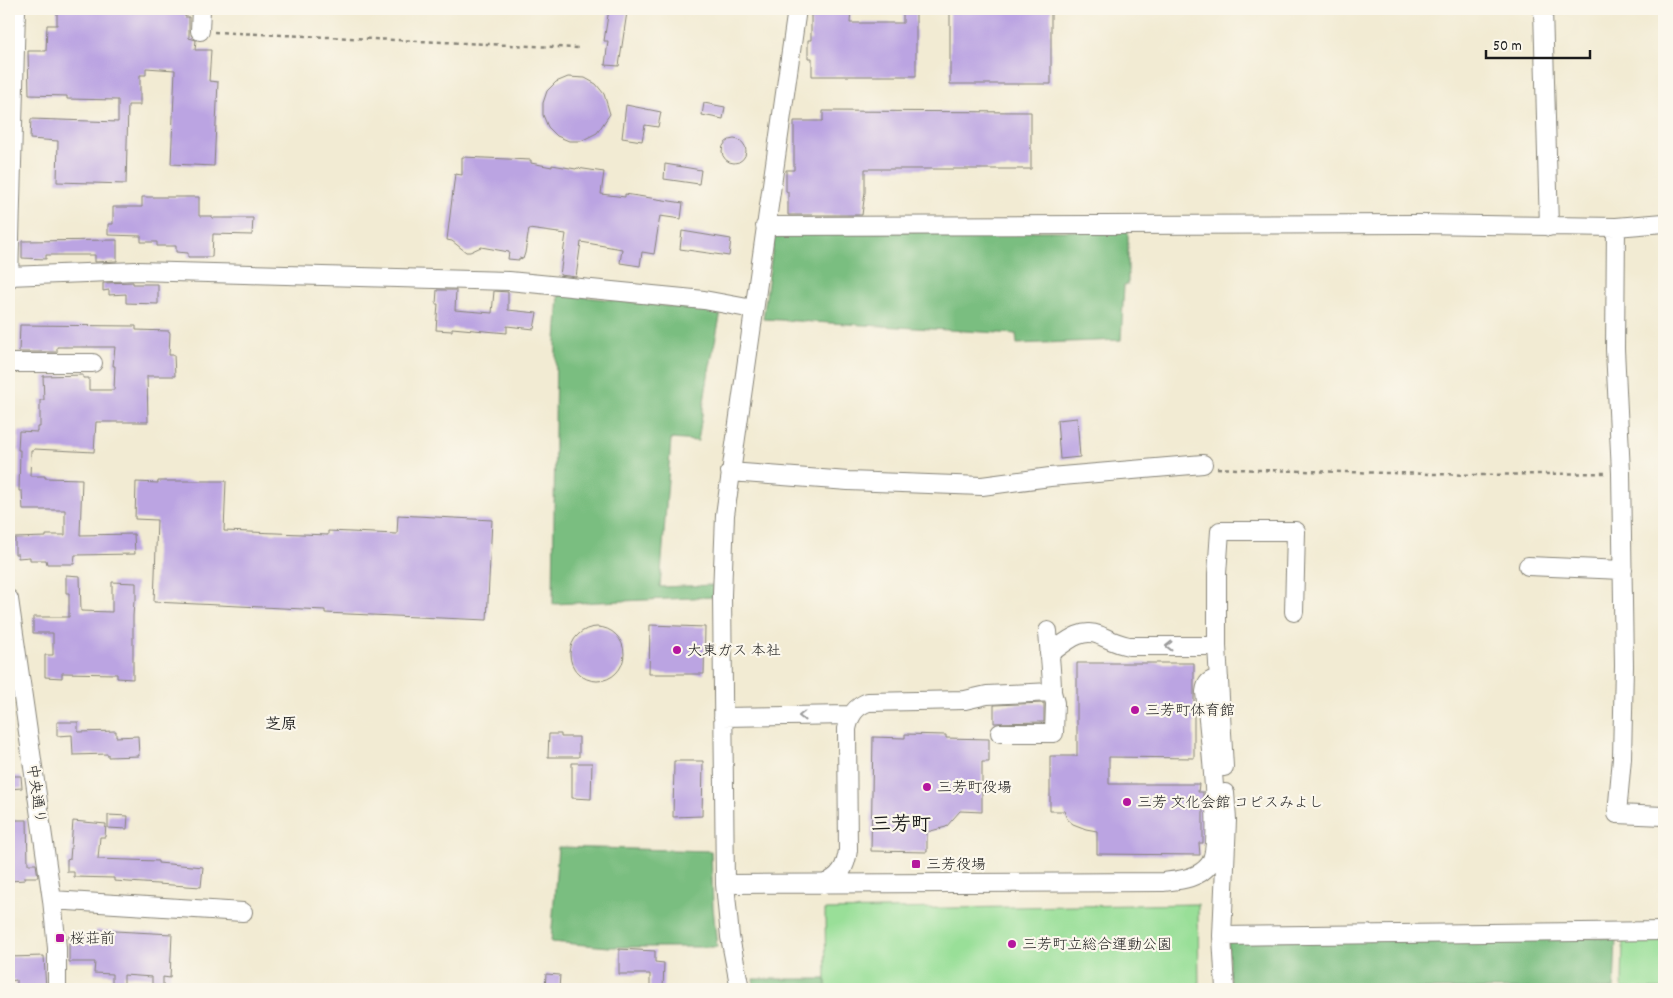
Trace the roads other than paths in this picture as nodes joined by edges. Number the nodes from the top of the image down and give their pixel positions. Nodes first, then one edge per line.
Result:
1 (16, 9) edge
2 (201, 9) edge
3 (797, 9) edge
4 (1543, 9) edge
5 (200, 31) road end
6 (12, 35) edge
7 (1664, 223) edge
8 (765, 226) junction
9 (1549, 227) junction
10 (1616, 227) junction
11 (9, 277) edge
12 (753, 309) junction
13 (9, 363) edge
14 (93, 363) dead end
15 (1204, 464) road end
16 (730, 472) junction
17 (1528, 566) dead end
18 (1623, 570) junction
19 (9, 599) edge
20 (1294, 612) dead end
21 (1048, 631) dead end
22 (12, 649) edge
23 (1218, 653) junction
24 (1049, 654) junction
25 (1218, 678) junction
26 (1052, 692) junction
27 (851, 715) junction
28 (723, 717) junction
29 (1000, 733) dead end
30 (1664, 816) edge
31 (725, 884) junction
32 (824, 884) junction
33 (52, 900) junction
34 (243, 912) dead end
35 (1664, 931) edge
36 (1222, 936) junction
37 (57, 989) edge
38 (740, 989) edge
39 (1224, 989) edge

1 - 6 street
2 - 5 street
3 - 8 street
4 - 9 street
6 - 11 street
7 - 10 street
8 - 9 street
8 - 12 street
9 - 10 street
10 - 18 street
11 - 12 street
12 - 16 street
13 - 14 street
15 - 16 street
16 - 28 street
17 - 18 street
18 - 30 street
19 - 22 street, 中央通り
20 - 23 street
21 - 24 street
22 - 33 street, 中央通り
23 -> 24 street
23 - 25 street
24 - 26 street
25 - 32 street
25 - 36 street
26 - 27 street
26 - 29 street
27 -> 28 street
27 - 32 street
28 - 31 street
31 - 32 street
31 - 38 street
33 - 34 street
33 - 37 street, 中央通り
35 - 36 street
36 - 39 street

